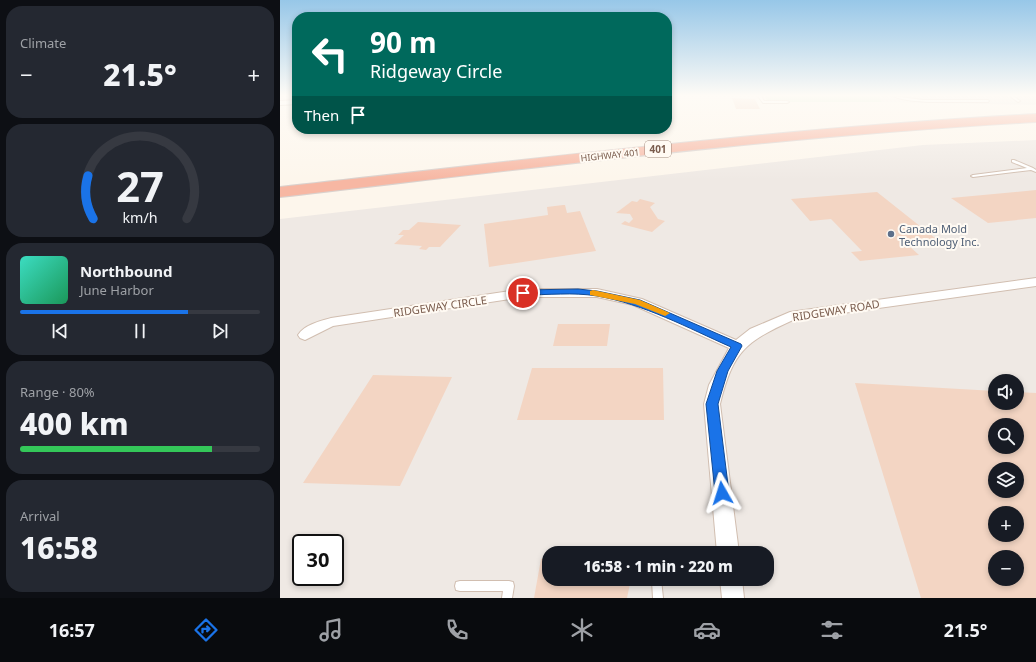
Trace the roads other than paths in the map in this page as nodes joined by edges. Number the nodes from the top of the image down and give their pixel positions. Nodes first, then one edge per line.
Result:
1 (933, 124) edge
2 (1036, 126) edge
3 (1014, 160) dead end
4 (1034, 170) edge
5 (973, 176) dead end
6 (280, 192) edge
7 (280, 200) edge
8 (1036, 282) edge
9 (305, 335) dead end
10 (737, 346) junction
11 (727, 546) edge
12 (460, 586) dead end
13 (657, 586) edge
14 (732, 586) edge
15 (507, 598) edge
16 (658, 598) edge
17 (733, 598) edge

1 - 6 highway, HIGHWAY 401 / 401
2 - 7 highway, HIGHWAY 401 / 401
3 - 4 lane
4 - 5 lane
8 - 10 street, RIDGEWAY ROAD
9 - 10 street, RIDGEWAY CIRCLE
10 - 11 street, RIDGEWAY ROAD
12 - 15 lane
13 - 16 lane
14 - 17 street

